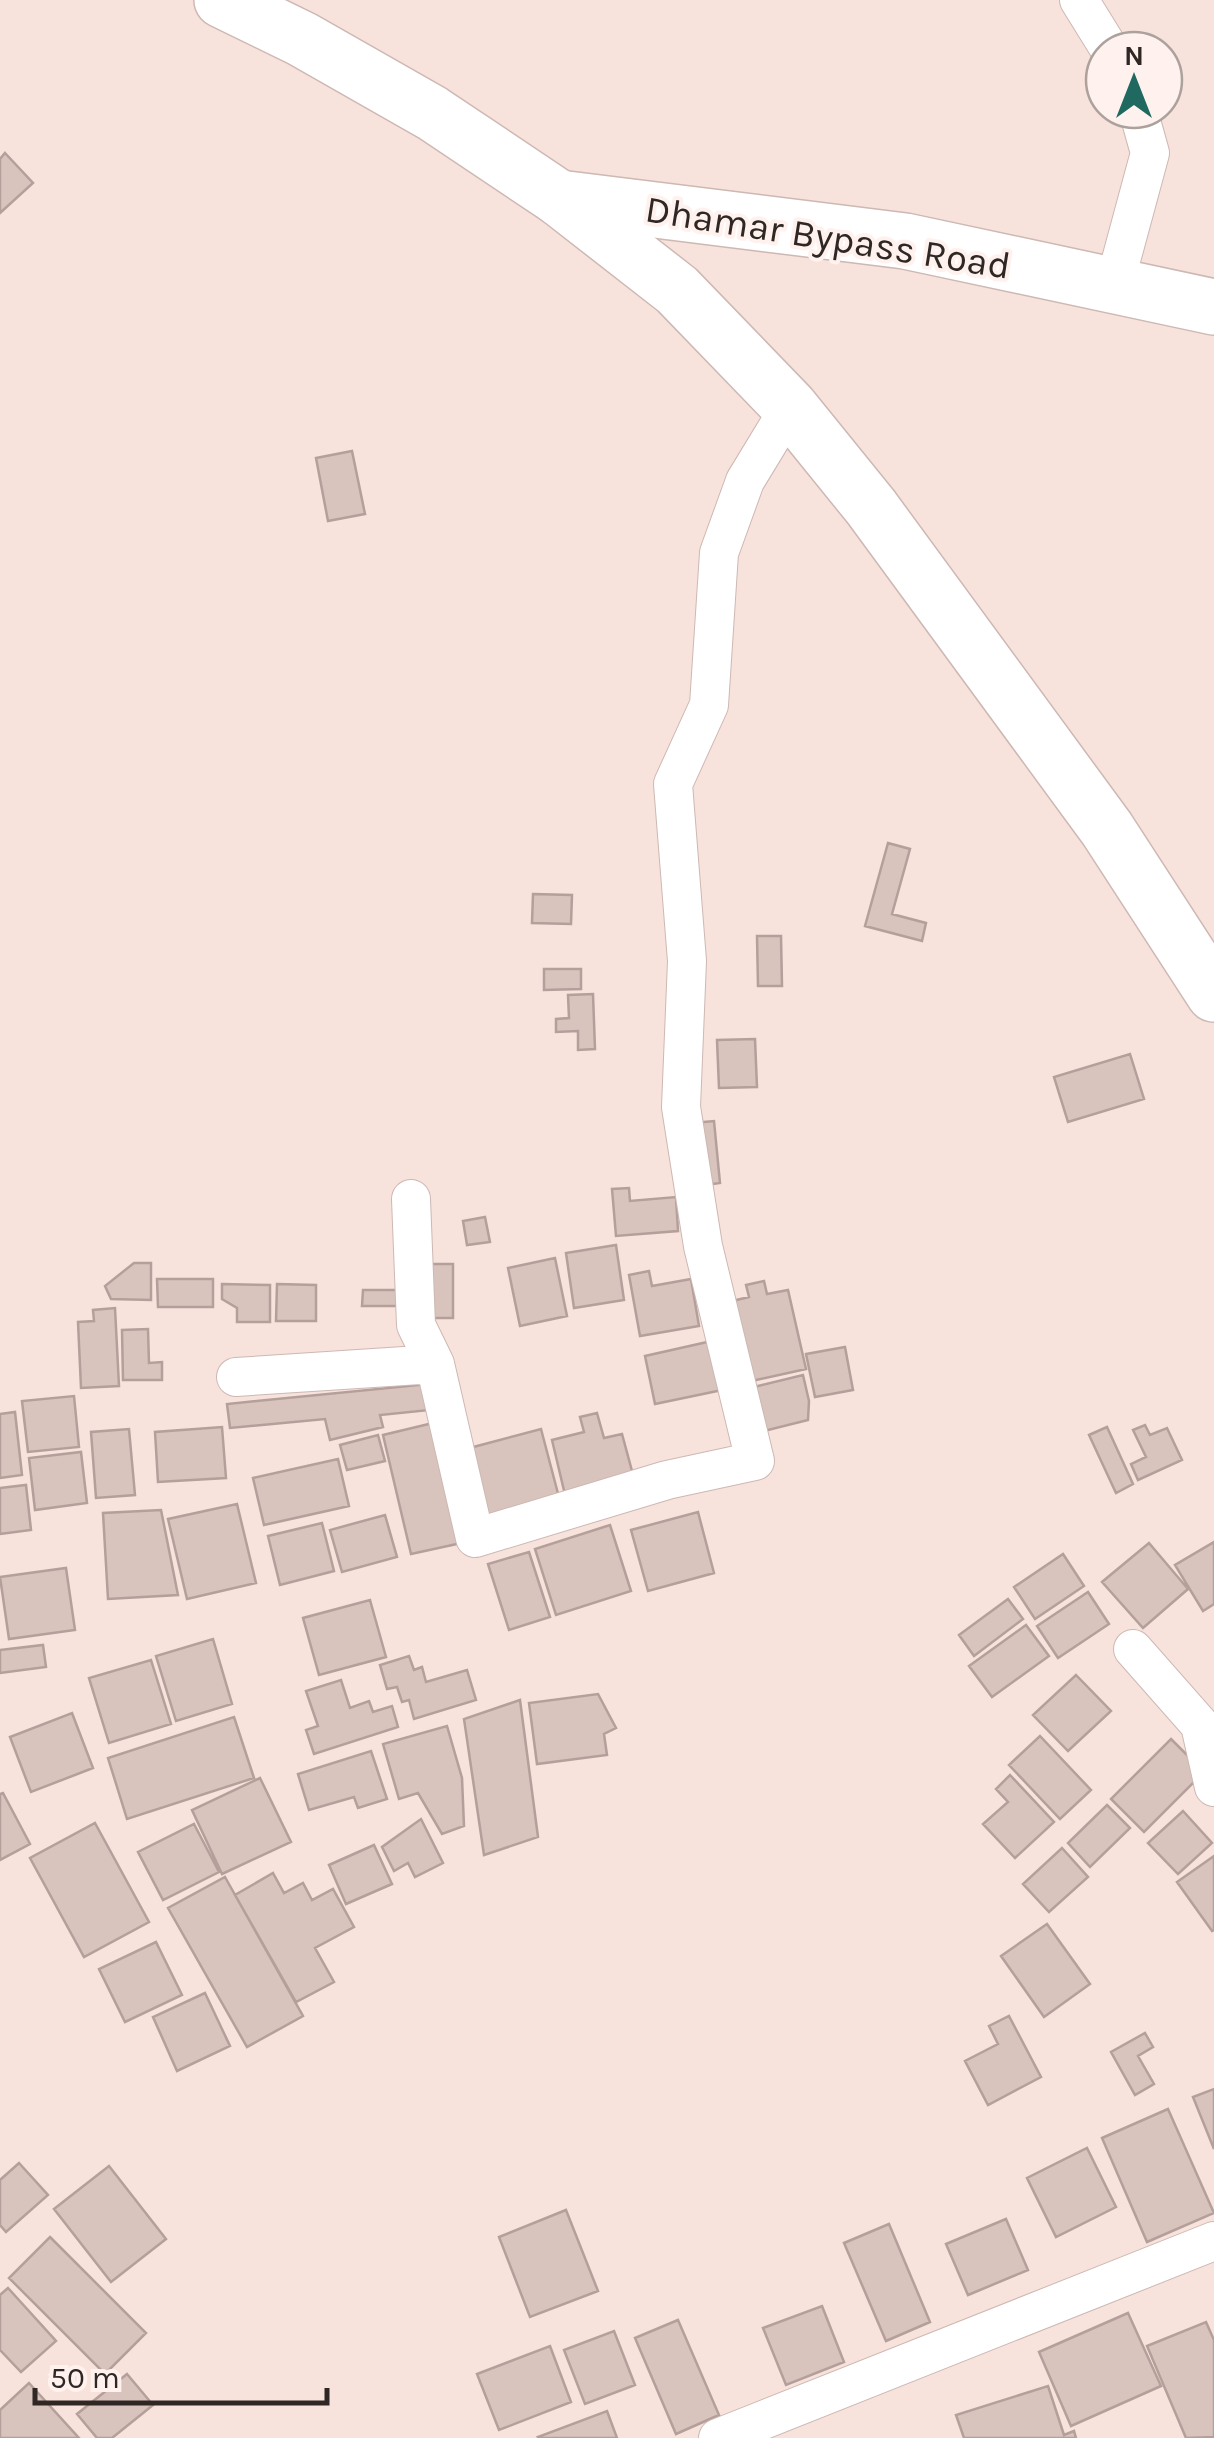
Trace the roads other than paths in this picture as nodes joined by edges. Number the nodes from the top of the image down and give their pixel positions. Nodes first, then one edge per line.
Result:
1 (222, 0) edge
2 (1079, 0) edge
3 (1098, 30) edge
4 (1143, 130) edge
5 (559, 198) junction
6 (1114, 286) junction
7 (1214, 307) edge
8 (790, 407) junction
9 (1214, 994) edge
10 (411, 1199) dead end
11 (435, 1364) junction
12 (236, 1376) dead end
13 (1134, 1649) dead end
14 (1207, 1720) edge
15 (1214, 1786) edge
16 (1214, 2240) edge
17 (718, 2438) edge

1 - 5 main road
2 - 3 street
4 - 6 street
5 - 6 main road, Dhamar Bypass Road
5 - 8 main road
6 - 7 main road, Dhamar Bypass Road
8 - 9 main road
8 - 11 street
10 - 11 street
11 - 12 street
13 - 14 street
14 - 15 street
16 - 17 street

